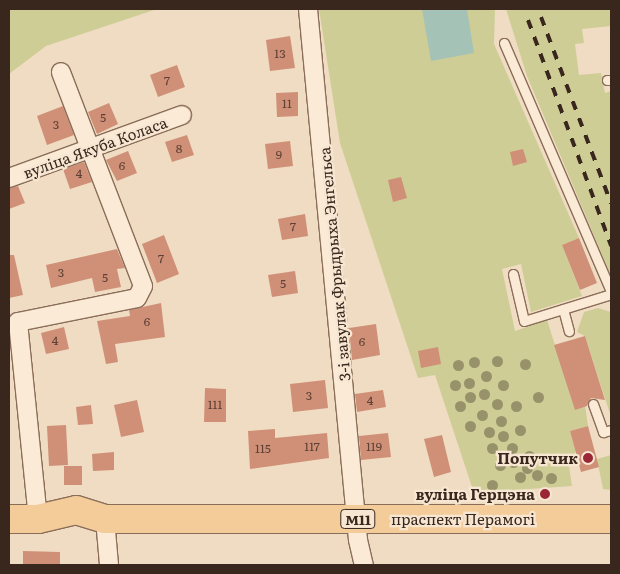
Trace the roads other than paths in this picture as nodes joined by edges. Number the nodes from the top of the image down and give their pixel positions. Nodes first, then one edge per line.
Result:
1 (308, 9) edge
2 (504, 43) dead end
3 (61, 72) dead end
4 (182, 115) dead end
5 (91, 147) junction
6 (9, 178) edge
7 (512, 274) dead end
8 (611, 293) edge
9 (563, 309) junction
10 (569, 331) dead end
11 (593, 404) dead end
12 (611, 430) edge
13 (611, 518) edge
14 (9, 519) edge
15 (38, 519) junction
16 (105, 519) junction
17 (356, 519) junction
18 (109, 565) edge
19 (364, 565) edge

1 - 17 street, 3-і завулак Фрыдрыха Энгельса
2 - 8 lane
3 - 5 street
4 - 5 street, вуліца Якуба Коласа
5 - 6 street, вуліца Якуба Коласа
5 - 15 street
7 - 9 lane
8 - 9 lane
9 - 10 lane
11 - 12 lane
13 - 17 main road, праспект Перамогі / М11
14 - 15 main road, праспект Перамогі / М11
15 - 16 main road, праспект Перамогі / М11
16 - 17 main road, праспект Перамогі / М11
16 - 18 street
17 - 19 street

